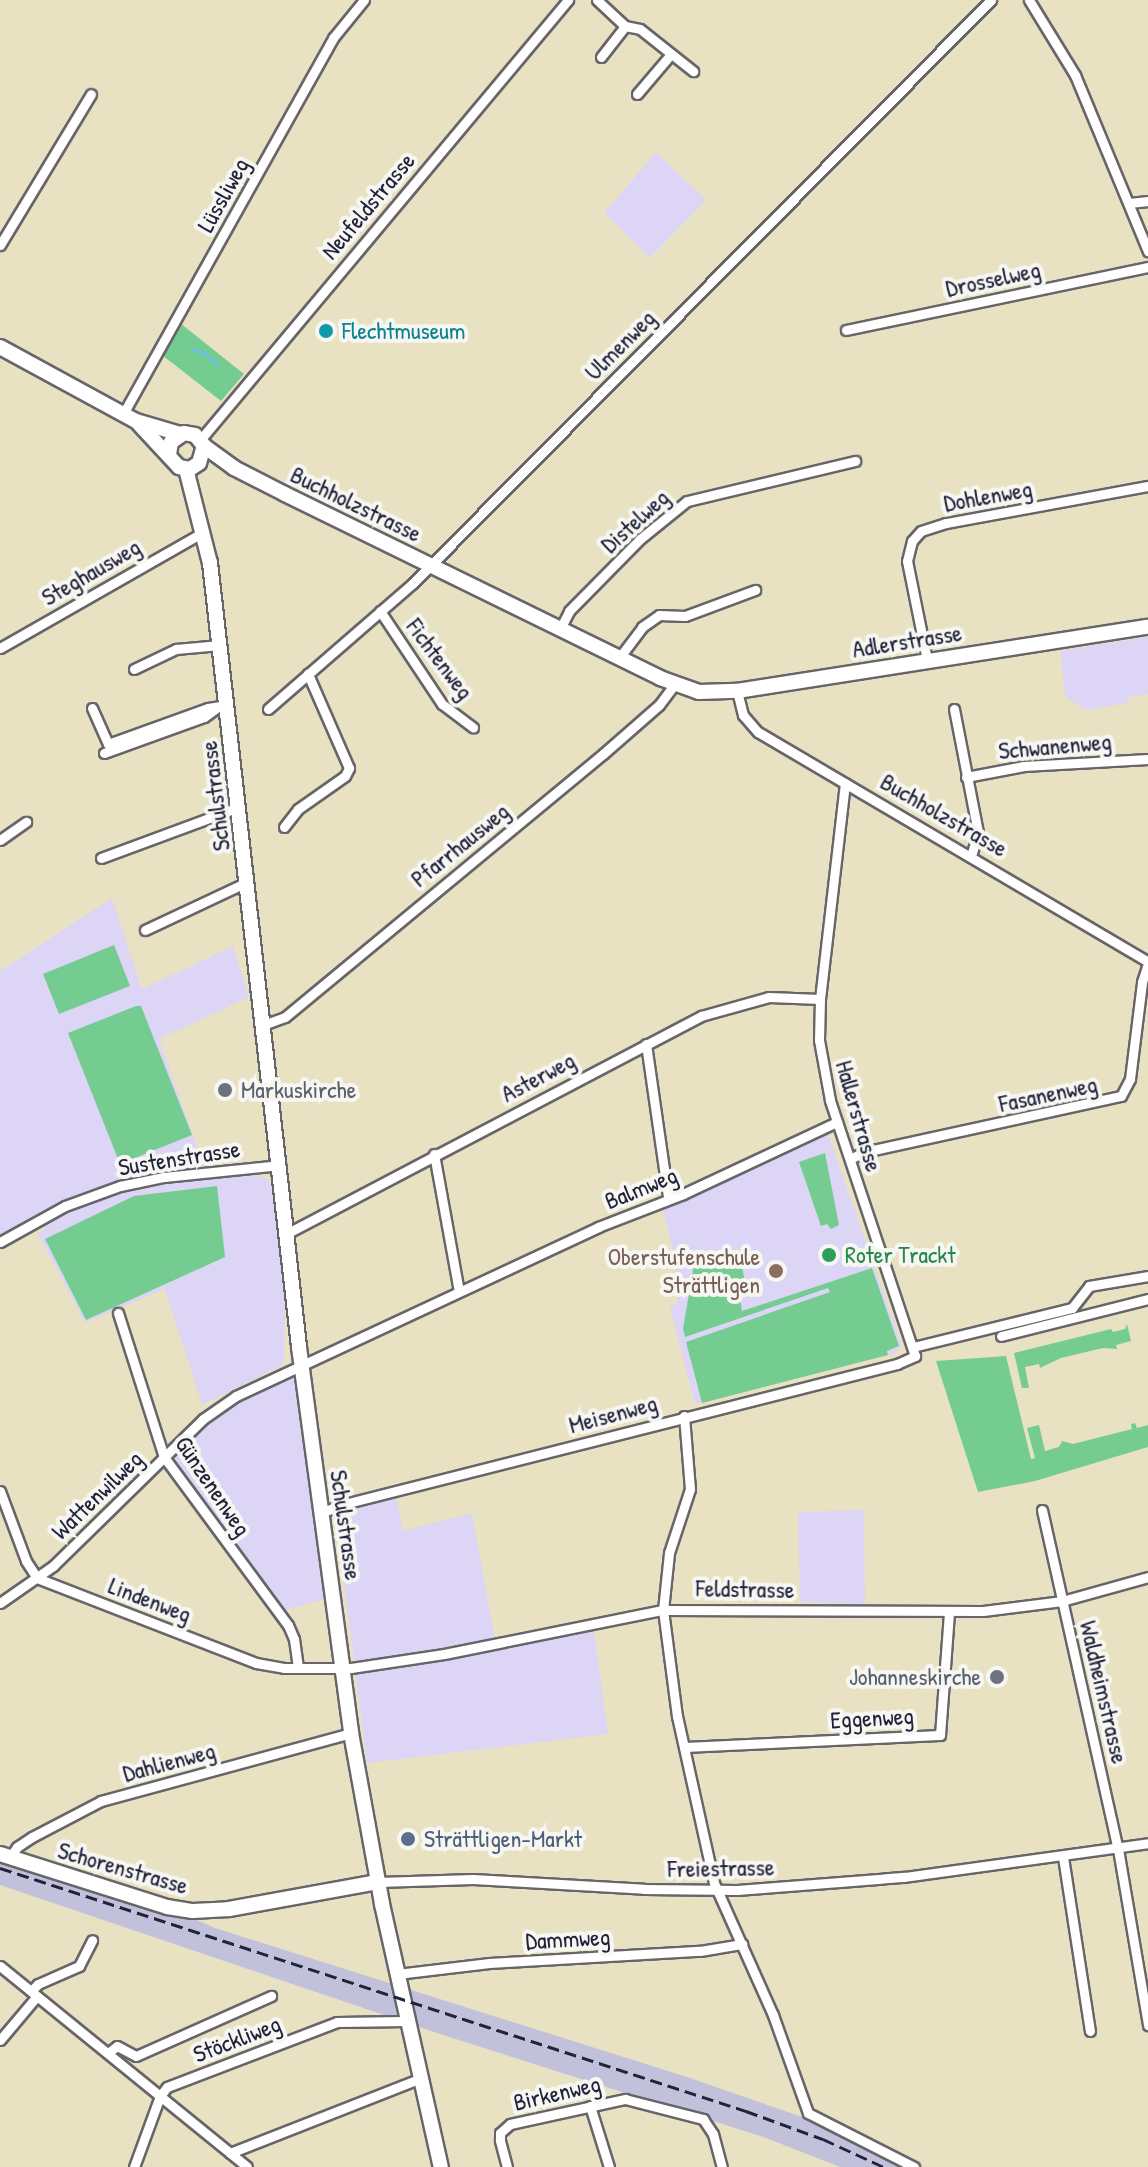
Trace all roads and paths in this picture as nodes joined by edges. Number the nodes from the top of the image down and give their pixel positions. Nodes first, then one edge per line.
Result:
1 (364, 0) edge
2 (568, 0) edge
3 (597, 0) edge
4 (991, 0) edge
5 (1029, 0) edge
6 (625, 26) junction
7 (671, 54) junction
8 (601, 57) dead end
9 (693, 71) dead end
10 (91, 94) dead end
11 (637, 94) dead end
12 (1148, 201) edge
13 (1129, 203) junction
14 (0, 245) edge
15 (1148, 251) edge
16 (1148, 267) edge
17 (846, 330) dead end
18 (0, 347) edge
19 (130, 418) junction
20 (180, 434) junction
21 (202, 443) junction
22 (169, 454) junction
23 (855, 461) dead end
24 (193, 466) junction
25 (234, 468) junction
26 (1148, 486) edge
27 (203, 532) junction
28 (428, 564) junction
29 (755, 590) dead end
30 (380, 611) junction
31 (1148, 627) edge
32 (560, 629) junction
33 (220, 645) junction
34 (0, 648) edge
35 (619, 658) junction
36 (927, 660) junction
37 (134, 669) dead end
38 (308, 674) junction
39 (674, 685) junction
40 (737, 691) junction
41 (222, 706) junction
42 (92, 708) dead end
43 (268, 709) dead end
44 (954, 709) dead end
45 (473, 727) dead end
46 (104, 753) dead end
47 (1148, 759) edge
48 (966, 777) junction
49 (845, 783) junction
50 (239, 807) junction
51 (26, 822) dead end
52 (284, 827) dead end
53 (0, 840) edge
54 (971, 856) junction
55 (101, 858) dead end
56 (247, 882) junction
57 (145, 930) dead end
58 (1148, 963) edge
59 (820, 999) junction
60 (263, 1025) junction
61 (646, 1044) junction
62 (837, 1122) junction
63 (434, 1154) junction
64 (850, 1159) junction
65 (280, 1165) junction
66 (668, 1197) junction
67 (288, 1233) junction
68 (0, 1242) edge
69 (1148, 1276) edge
70 (459, 1291) junction
71 (1148, 1299) edge
72 (118, 1313) dead end
73 (1001, 1336) dead end
74 (914, 1352) junction
75 (302, 1366) junction
76 (684, 1416) junction
77 (164, 1457) junction
78 (0, 1491) edge
79 (1042, 1510) dead end
80 (321, 1513) junction
81 (1148, 1577) edge
82 (37, 1578) junction
83 (1062, 1601) junction
84 (0, 1603) edge
85 (663, 1610) junction
86 (949, 1613) junction
87 (298, 1668) junction
88 (343, 1669) junction
89 (351, 1733) junction
90 (684, 1747) junction
91 (1148, 1843) edge
92 (1118, 1849) junction
93 (5, 1856) edge
94 (1063, 1857) junction
95 (378, 1882) junction
96 (718, 1891) junction
97 (92, 1940) dead end
98 (742, 1944) junction
99 (0, 1966) edge
100 (397, 1974) junction
101 (34, 1994) junction
102 (271, 1996) dead end
103 (407, 2021) junction
104 (1148, 2025) edge
105 (1090, 2031) dead end
106 (0, 2040) edge
107 (108, 2053) junction
108 (419, 2079) junction
109 (160, 2096) junction
110 (590, 2106) junction
111 (230, 2153) junction
112 (134, 2167) edge
113 (247, 2167) edge
114 (441, 2167) edge
115 (507, 2167) edge
116 (609, 2167) edge
117 (722, 2167) edge
118 (914, 2167) edge

1 - 19 street, Lüssliweg
2 - 21 street, Neufeldstrasse
3 - 6 street
4 - 28 street, Ulmenweg
5 - 13 street
6 - 7 street
6 - 8 street
7 - 9 street
7 - 11 street
10 - 14 street
12 - 13 street
13 - 15 street
16 - 17 street, Drosselweg
18 - 19 street
19 - 20 street
19 - 22 street
20 - 21 street
20 - 22 street
21 - 24 street
21 - 25 street, Buchholzstrasse
22 - 24 street
23 - 32 street, Distelweg
24 - 25 street, Buchholzstrasse
24 - 27 street, Schulstrasse
25 - 28 street, Buchholzstrasse
26 - 36 street, Dohlenweg
27 - 33 street, Schulstrasse
27 - 34 street, Steghausweg
28 - 30 street, Ulmenweg
28 - 32 street, Buchholzstrasse
29 - 35 street
30 - 38 street, Ulmenweg
30 - 45 street, Fichtenweg
31 - 36 street, Adlerstrasse
32 - 35 street, Buchholzstrasse
33 - 37 street
33 - 41 street, Schulstrasse
35 - 39 street, Buchholzstrasse
36 - 40 street, Adlerstrasse
38 - 43 street, Ulmenweg
38 - 52 street
39 - 40 street, Adlerstrasse
39 - 60 street, Pfarrhausweg
40 - 49 street, Buchholzstrasse
41 - 42 street, Schulstrasse
41 - 46 street, Schulstrasse
41 - 50 street, Schulstrasse
44 - 48 street
47 - 48 street, Schwanenweg
48 - 54 street
49 - 54 street, Buchholzstrasse
49 - 59 street, Hallerstrasse
50 - 55 street
50 - 56 street, Schulstrasse
51 - 53 street
54 - 58 street, Buchholzstrasse
56 - 57 street, Schulstrasse
56 - 60 street, Schulstrasse
58 - 64 street, Fasanenweg
59 - 61 street, Asterweg
59 - 62 street, Hallerstrasse
60 - 65 street, Schulstrasse
61 - 63 street, Asterweg
61 - 66 street
62 - 64 street, Hallerstrasse
62 - 66 street, Balmweg
63 - 67 street, Asterweg
63 - 70 street
64 - 74 street, Hallerstrasse
65 - 67 street, Schulstrasse
65 - 68 street, Sustenstrasse
66 - 70 street, Balmweg
67 - 75 street, Schulstrasse
69 - 74 street, Meisenweg
70 - 75 street, Balmweg
71 - 73 street
72 - 77 street, Günzenenweg
74 - 76 street, Meisenweg
75 - 77 street, Wattenwilweg
75 - 80 street, Schulstrasse
76 - 80 street, Meisenweg
76 - 85 street
77 - 82 street, Wattenwilweg
77 - 87 street, Günzenenweg
78 - 82 street
79 - 83 street, Waldheimstrasse
80 - 88 street, Schulstrasse
81 - 83 street, Feldstrasse
82 - 84 street, Wattenwilweg
82 - 87 street, Lindenweg
83 - 86 street, Feldstrasse
83 - 92 street, Waldheimstrasse
85 - 86 street, Feldstrasse
85 - 88 street, Feldstrasse
85 - 90 street
86 - 90 street, Eggenweg
87 - 88 street, Lindenweg
88 - 89 street, Schulstrasse
89 - 93 street, Dahlienweg
89 - 95 street, Schulstrasse
90 - 96 street
91 - 92 street, Freiestrasse
92 - 94 street, Freiestrasse
92 - 104 street, Waldheimstrasse
93 - 95 street, Schorenstrasse
94 - 96 street, Freiestrasse
94 - 105 street
95 - 96 street, Freiestrasse
95 - 100 street, Schulstrasse
96 - 98 street
97 - 101 street
98 - 100 street, Dammweg
98 - 118 street
99 - 101 street
100 - 103 street, Schulstrasse
101 - 106 street
101 - 107 street
102 - 107 street
103 - 108 street, Schulstrasse
103 - 109 street, Stöckliweg
107 - 109 street
108 - 111 street
108 - 114 street, Schulstrasse
109 - 111 street
109 - 112 street
110 - 115 street, Birkenweg
110 - 116 street
110 - 117 street, Birkenweg
111 - 113 street

